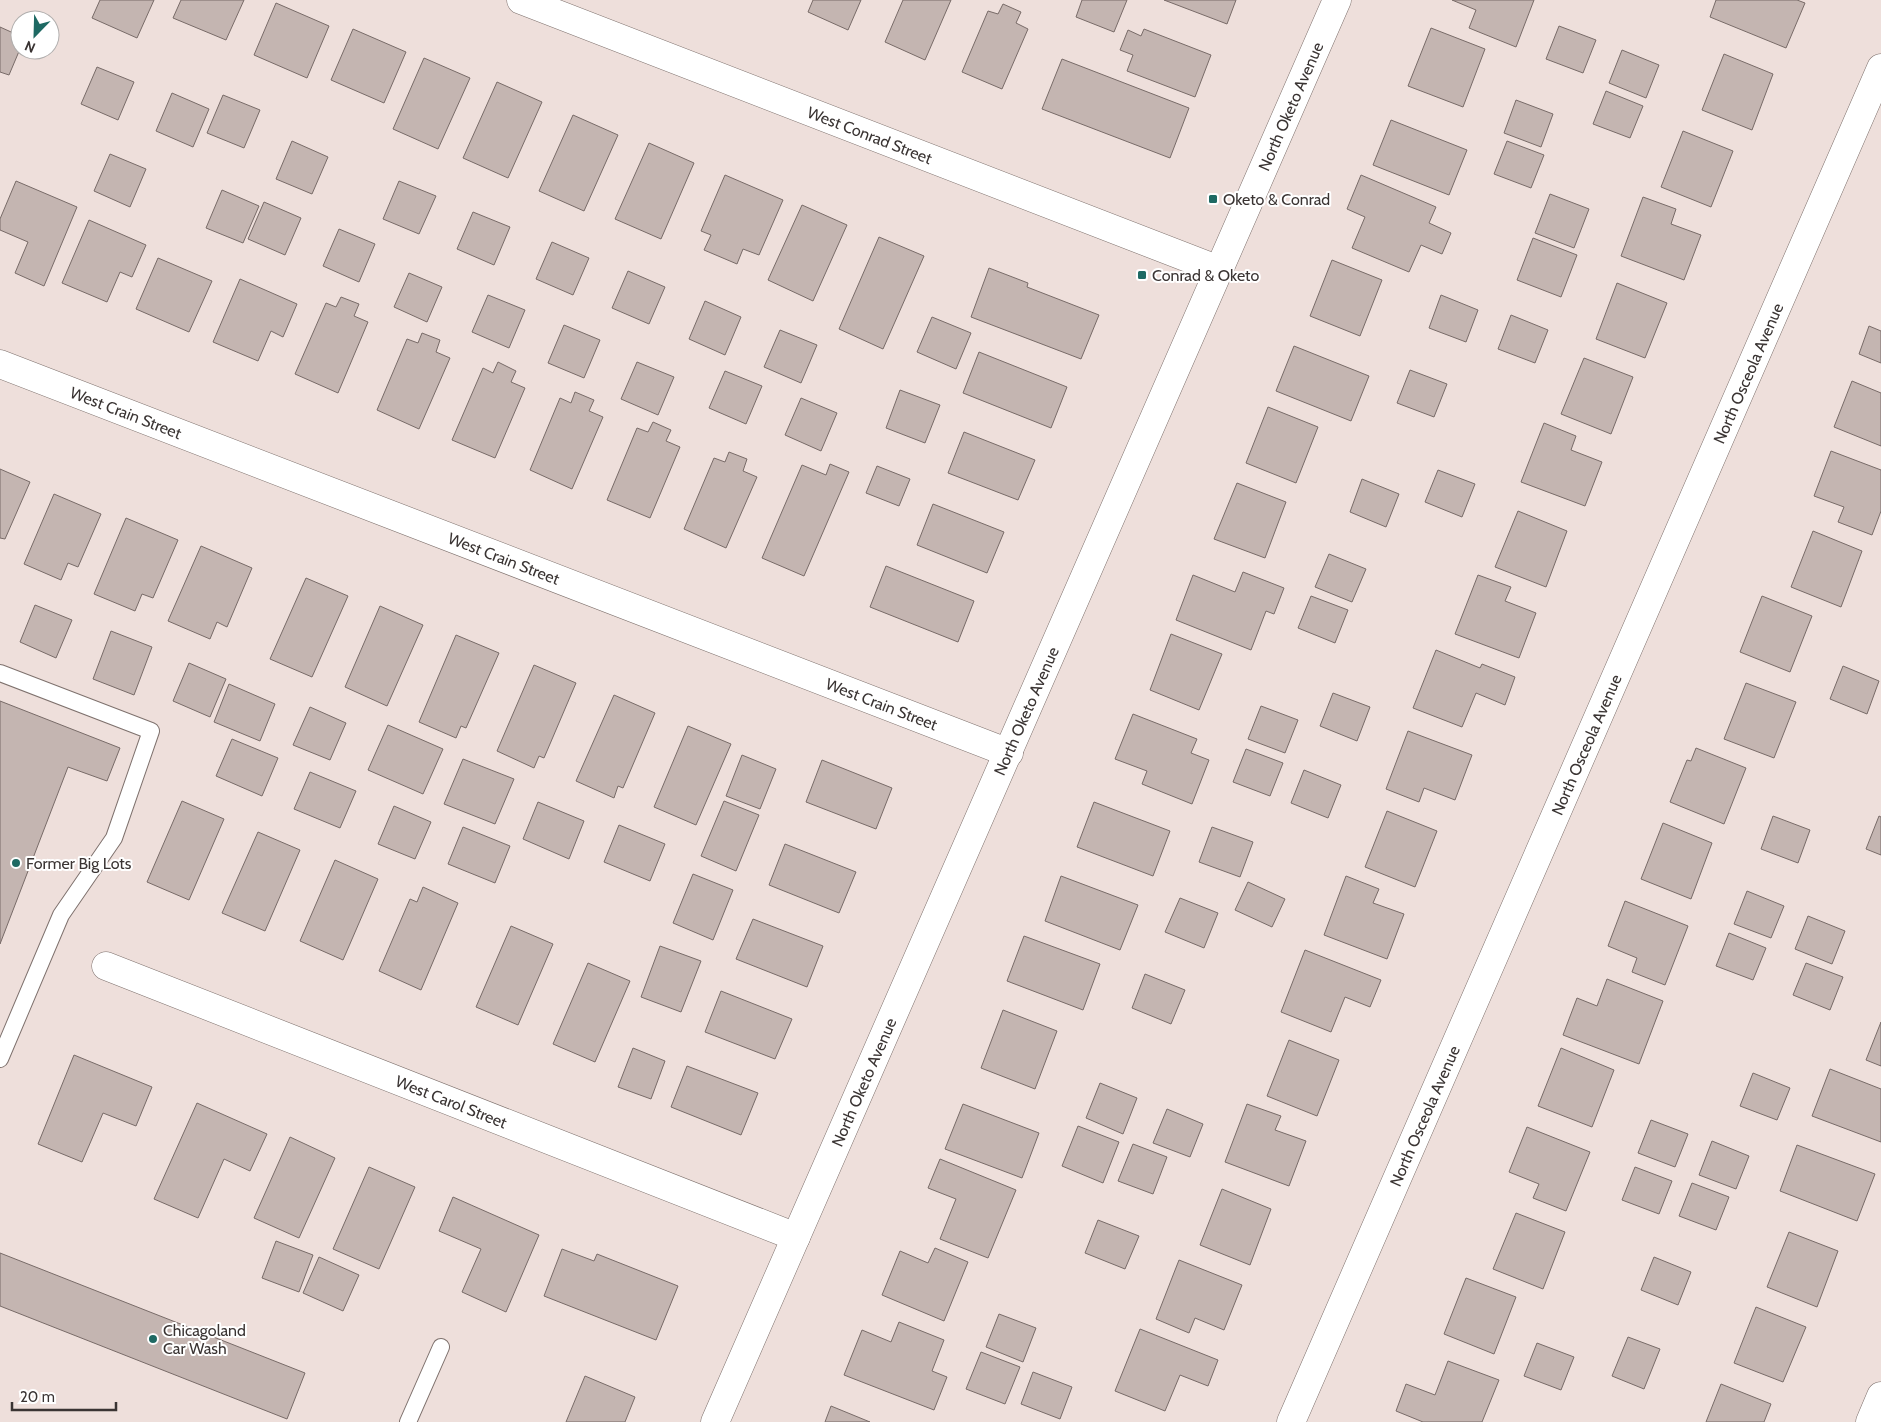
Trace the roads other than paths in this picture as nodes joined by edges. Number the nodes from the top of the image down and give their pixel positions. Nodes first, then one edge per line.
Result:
1 (521, 0) edge
2 (1337, 0) edge
3 (1881, 68) edge
4 (1219, 270) junction
5 (0, 364) edge
6 (0, 673) edge
7 (1009, 753) junction
8 (106, 966) dead end
9 (0, 1059) edge
10 (796, 1237) junction
11 (441, 1347) dead end
12 (1881, 1396) edge
13 (408, 1422) edge
14 (715, 1422) edge
15 (1292, 1422) edge
16 (1870, 1422) edge

1 - 4 street, West Conrad Street
2 - 4 street, North Oketo Avenue
3 - 15 street, North Osceola Avenue
4 - 7 street, North Oketo Avenue
5 - 7 street, West Crain Street
6 - 9 lane
7 - 10 street, North Oketo Avenue
8 - 10 street, West Carol Street
10 - 14 street, North Oketo Avenue
11 - 13 lane
12 - 16 street

